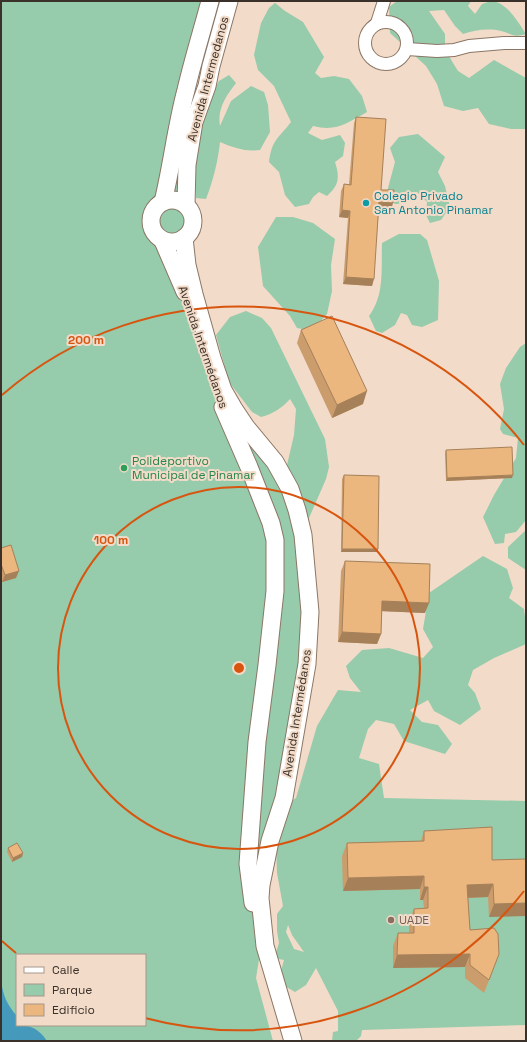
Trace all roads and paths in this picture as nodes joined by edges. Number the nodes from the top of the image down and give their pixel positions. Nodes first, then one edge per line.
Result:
1 (210, 1) edge
2 (230, 1) edge
3 (384, 1) edge
4 (377, 23) junction
5 (526, 43) edge
6 (408, 49) junction
7 (163, 202) junction
8 (186, 205) junction
9 (184, 238) junction
10 (164, 241) junction
11 (289, 1041) edge
12 (293, 1041) edge

1 - 7 main road
2 - 8 main road, Avenida Intermedanos
3 - 4 street
4 - 6 street
4 - 6 street
5 - 6 street
7 - 8 main road
7 - 10 main road
8 - 9 main road
9 - 10 main road
9 - 12 main road, Avenida Intermédanos
10 - 11 main road, Avenida Intermédanos

